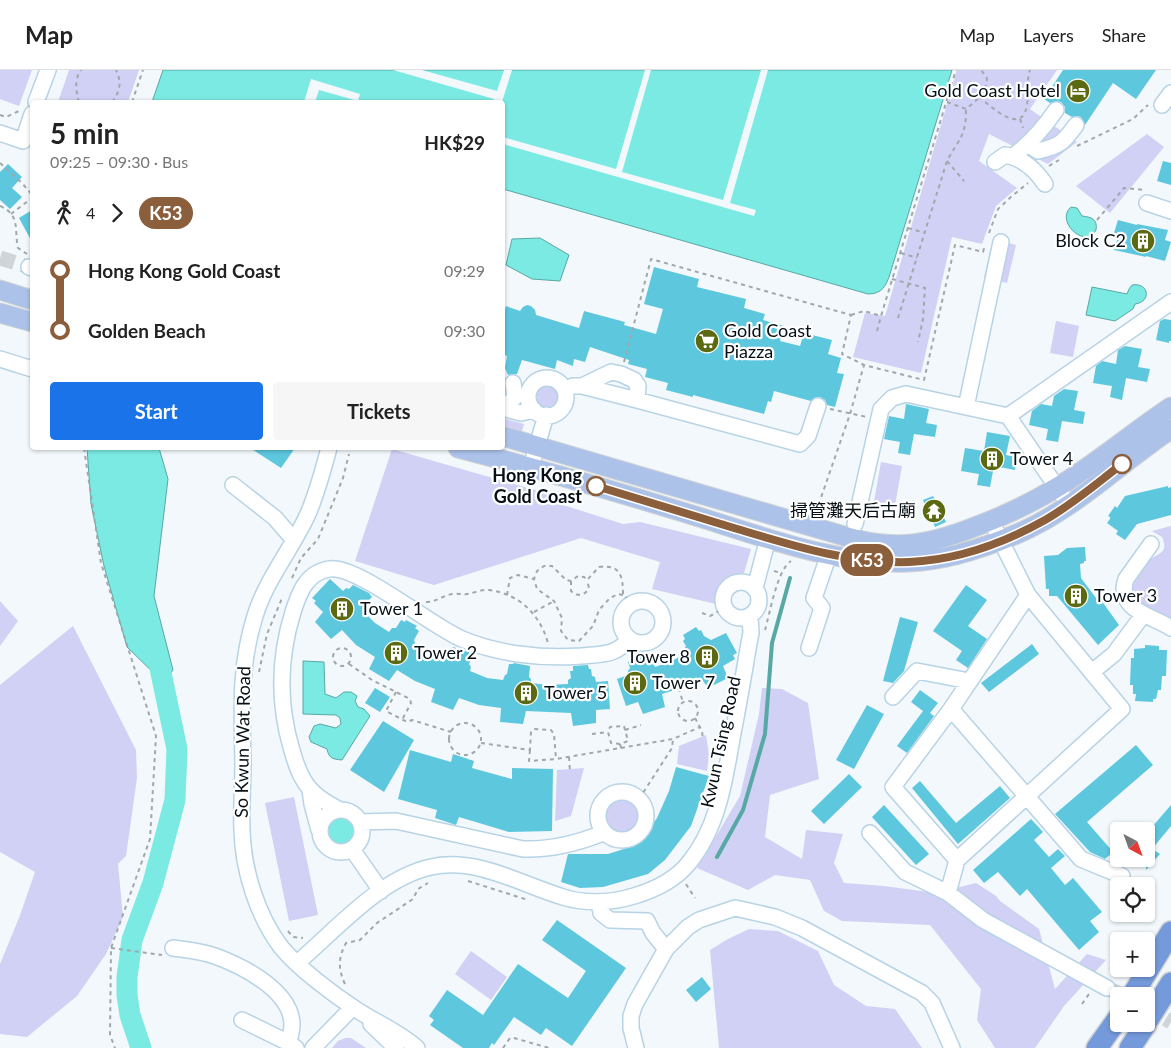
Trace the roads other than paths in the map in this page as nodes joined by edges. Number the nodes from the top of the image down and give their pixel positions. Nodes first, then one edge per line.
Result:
1 (48, 70) edge
2 (37, 100) edge
3 (1056, 110) dead end
4 (27, 112) edge
5 (1076, 124) dead end
6 (0, 133) edge
7 (28, 143) edge
8 (1029, 145) junction
9 (1013, 156) junction
10 (995, 162) dead end
11 (1041, 178) road end
12 (1150, 198) road end
13 (1171, 210) edge
14 (995, 237) road end
15 (0, 290) edge
16 (30, 299) edge
17 (1171, 302) edge
18 (0, 312) edge
19 (30, 321) edge
20 (0, 359) edge
21 (30, 368) edge
22 (508, 381) edge
23 (582, 386) junction
24 (531, 389) junction
25 (565, 389) junction
26 (637, 400) junction
27 (818, 406) road end
28 (505, 407) edge
29 (966, 407) junction
30 (1171, 407) edge
31 (505, 408) edge
32 (540, 413) junction
33 (1008, 416) junction
34 (1169, 436) edge
35 (505, 437) edge
36 (537, 446) junction
37 (328, 450) edge
38 (466, 450) edge
39 (531, 467) junction
40 (234, 485) dead end
41 (1057, 487) junction
42 (1069, 505) junction
43 (991, 521) junction
44 (855, 524) dead end
45 (768, 538) junction
46 (294, 540) junction
47 (1001, 541) junction
48 (1151, 544) dead end
49 (828, 554) junction
50 (755, 588) junction
51 (1028, 595) junction
52 (1143, 615) junction
53 (744, 620) junction
54 (1171, 628) edge
55 (629, 639) junction
56 (809, 648) dead end
57 (1092, 672) junction
58 (969, 681) junction
59 (893, 697) dead end
60 (951, 709) junction
61 (310, 790) junction
62 (1027, 796) junction
63 (340, 810) junction
64 (360, 822) junction
65 (319, 830) junction
66 (603, 833) junction
67 (870, 833) dead end
68 (352, 849) junction
69 (957, 860) junction
70 (1122, 876) dead end
71 (382, 891) junction
72 (948, 893) junction
73 (598, 902) junction
74 (1171, 932) edge
75 (173, 948) dead end
76 (666, 949) junction
77 (297, 963) junction
78 (1171, 983) edge
79 (1137, 987) edge
80 (1108, 988) tunnel mouth
81 (355, 1009) junction
82 (1155, 1009) edge
83 (242, 1020) dead end
84 (1110, 1030) edge
85 (1140, 1032) edge
86 (293, 1046) edge
87 (313, 1048) edge
88 (396, 1048) edge
89 (417, 1048) edge
90 (636, 1048) edge
91 (952, 1048) edge
92 (1097, 1048) edge
93 (1130, 1048) edge

1 - 2 street
3 - 8 street
4 - 7 street
5 - 8 street
6 - 7 street
8 - 9 street
9 - 10 street
9 - 11 street
12 - 13 street
14 - 29 street
15 - 16 main road
17 - 33 street
18 - 19 main road
20 - 21 street
22 - 24 street
22 - 28 street
23 - 25 street
23 - 26 street
23 - 26 street
24 - 25 street
24 - 32 street
25 - 32 street
26 - 27 street
29 - 33 street
29 - 44 street
30 - 41 main road
31 - 32 street
32 - 36 street
33 - 41 street
34 - 42 main road
35 - 36 main road
36 - 39 street
36 - 43 main road
37 - 46 street, So Kwun Wat Road
38 - 39 main road
39 - 45 main road
40 - 46 street
41 - 42 street
41 - 43 main road
42 - 47 main road
43 - 47 street
45 - 49 main road
45 - 50 street
46 - 77 street, So Kwun Wat Road
47 - 49 main road
47 - 51 street
48 - 52 street
49 - 56 street
50 - 53 street
50 - 53 street
51 - 57 street
51 - 58 street
52 - 54 street
52 - 57 street
53 - 73 street, Kwun Tsing Road
55 - 55 street
55 - 61 street
57 - 62 street
58 - 59 street
58 - 60 street
60 - 62 street
60 - 69 street
61 - 63 street
61 - 65 street
62 - 69 street
62 - 70 street
63 - 64 street
63 - 65 street
64 - 66 street
64 - 68 street
65 - 68 street
66 - 66 street
67 - 72 street
68 - 71 street
69 - 72 street
71 - 73 street, Kwun Tsing Road
71 - 77 street, Kwun Tsing Road
72 - 80 street
73 - 76 street
74 - 79 highway
75 - 86 street
76 - 90 street
76 - 91 street
77 - 81 street, So Kwun Wat Road
78 - 82 highway
81 - 87 street
81 - 88 street, So Kwun Wat Road
81 - 89 street, So Kwun Wat Road
83 - 86 street
84 - 92 highway
85 - 93 highway

